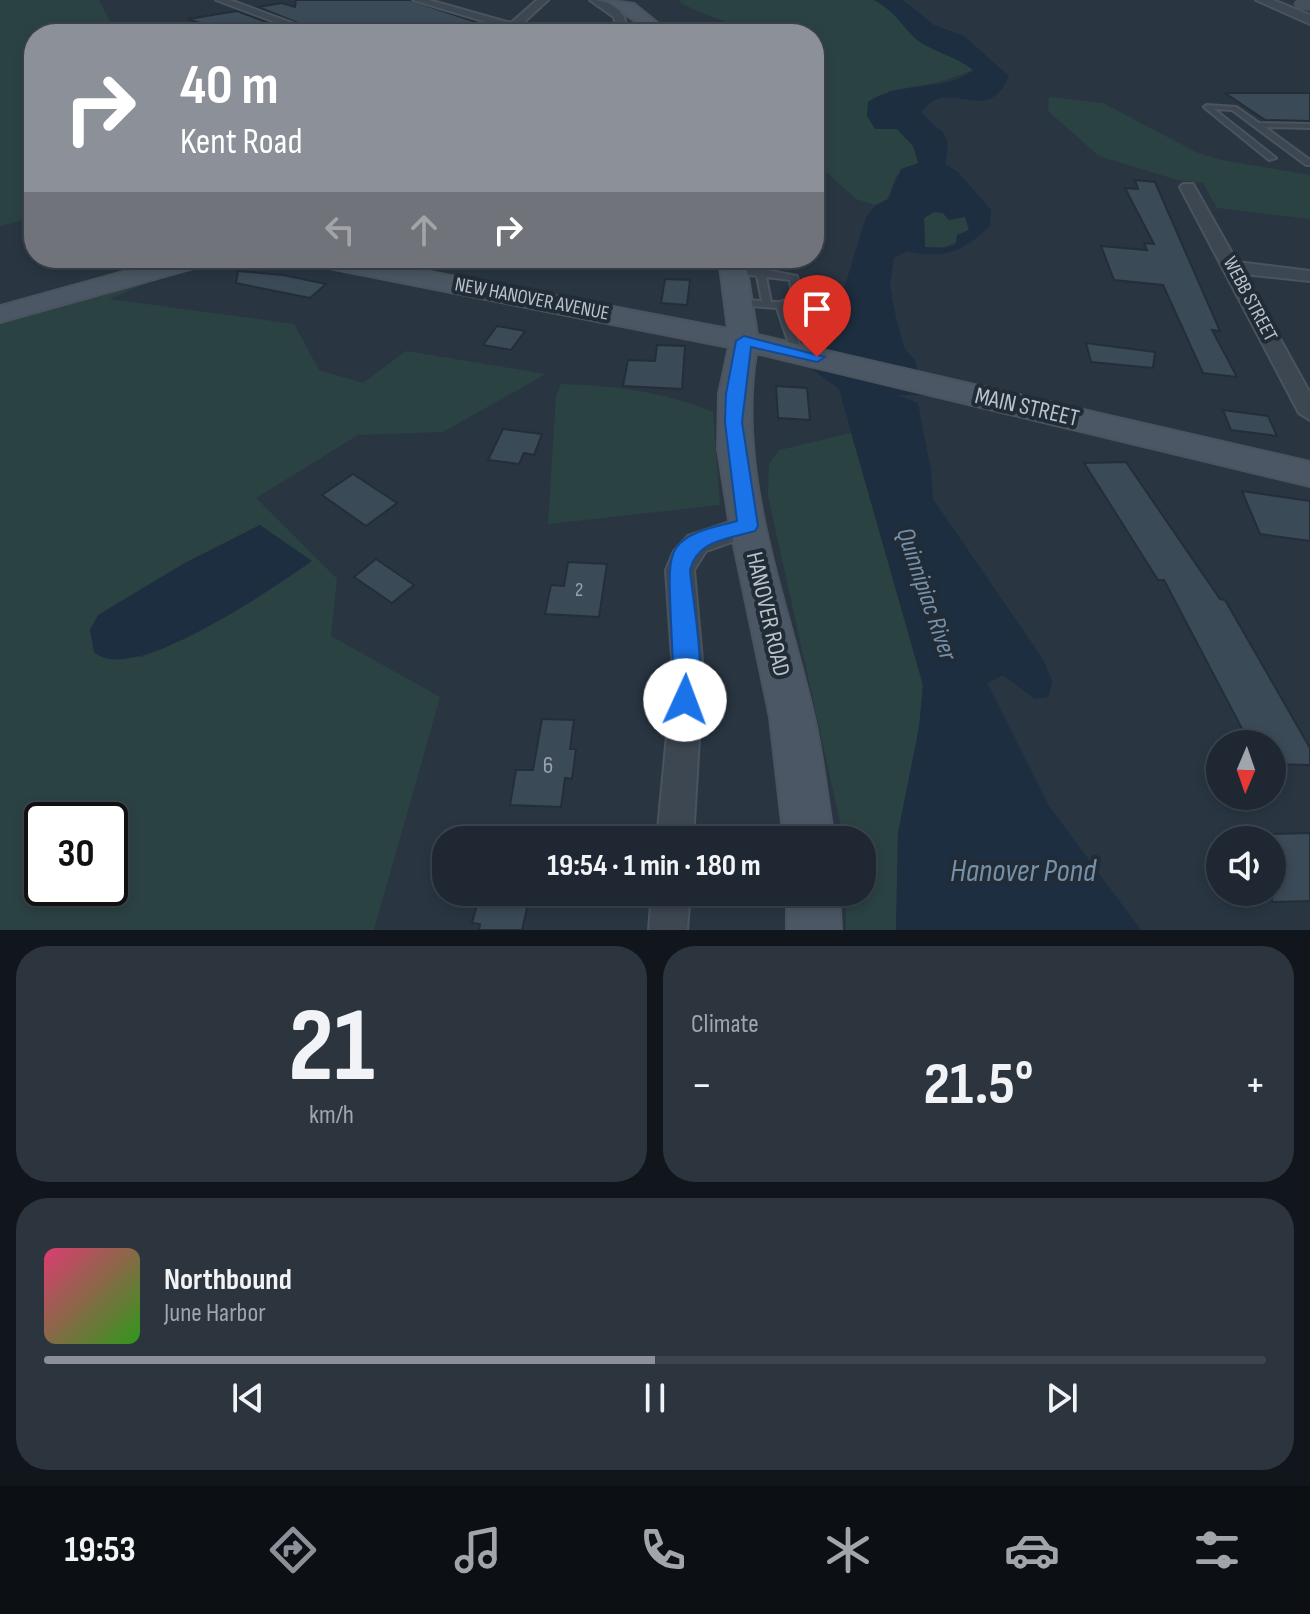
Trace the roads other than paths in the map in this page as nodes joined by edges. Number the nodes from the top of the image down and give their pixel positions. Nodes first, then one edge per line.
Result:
1 (221, 0) edge
2 (418, 0) edge
3 (543, 0) edge
4 (595, 0) edge
5 (612, 0) edge
6 (1262, 0) edge
7 (1310, 20) edge
8 (289, 24) edge
9 (492, 24) edge
10 (517, 24) edge
11 (624, 24) edge
12 (650, 24) edge
13 (1256, 125) junction
14 (1310, 126) edge
15 (1272, 158) dead end
16 (1309, 163) edge
17 (1188, 187) dead end
18 (1233, 267) junction
19 (166, 268) edge
20 (385, 268) edge
21 (734, 268) edge
22 (747, 268) edge
23 (761, 272) junction
24 (1310, 276) edge
25 (767, 305) junction
26 (781, 305) junction
27 (0, 314) edge
28 (742, 322) junction
29 (807, 355) junction
30 (1310, 413) edge
31 (1310, 474) edge
32 (748, 526) junction
33 (676, 826) edge
34 (807, 826) edge
35 (670, 906) edge
36 (813, 906) edge
37 (668, 930) edge
38 (814, 930) edge

1 - 8 street
2 - 9 street
3 - 10 street
4 - 11 street
5 - 12 main road
6 - 7 street
13 - 14 lane
13 - 15 lane
13 - 16 lane
17 - 18 street, WEBB STREET
18 - 24 street
18 - 30 street, WEBB STREET
19 - 27 main road
20 - 28 main road, NEW HANOVER AVENUE
21 - 28 main road, HANOVER ROAD
22 - 23 lane
23 - 25 lane
23 - 26 lane
25 - 26 lane
25 - 28 lane
26 - 29 lane
28 - 29 main road, MAIN STREET
28 - 32 main road, HANOVER ROAD
29 - 31 main road, MAIN STREET
32 - 33 street
32 - 34 main road, HANOVER ROAD
35 - 37 street
36 - 38 main road

